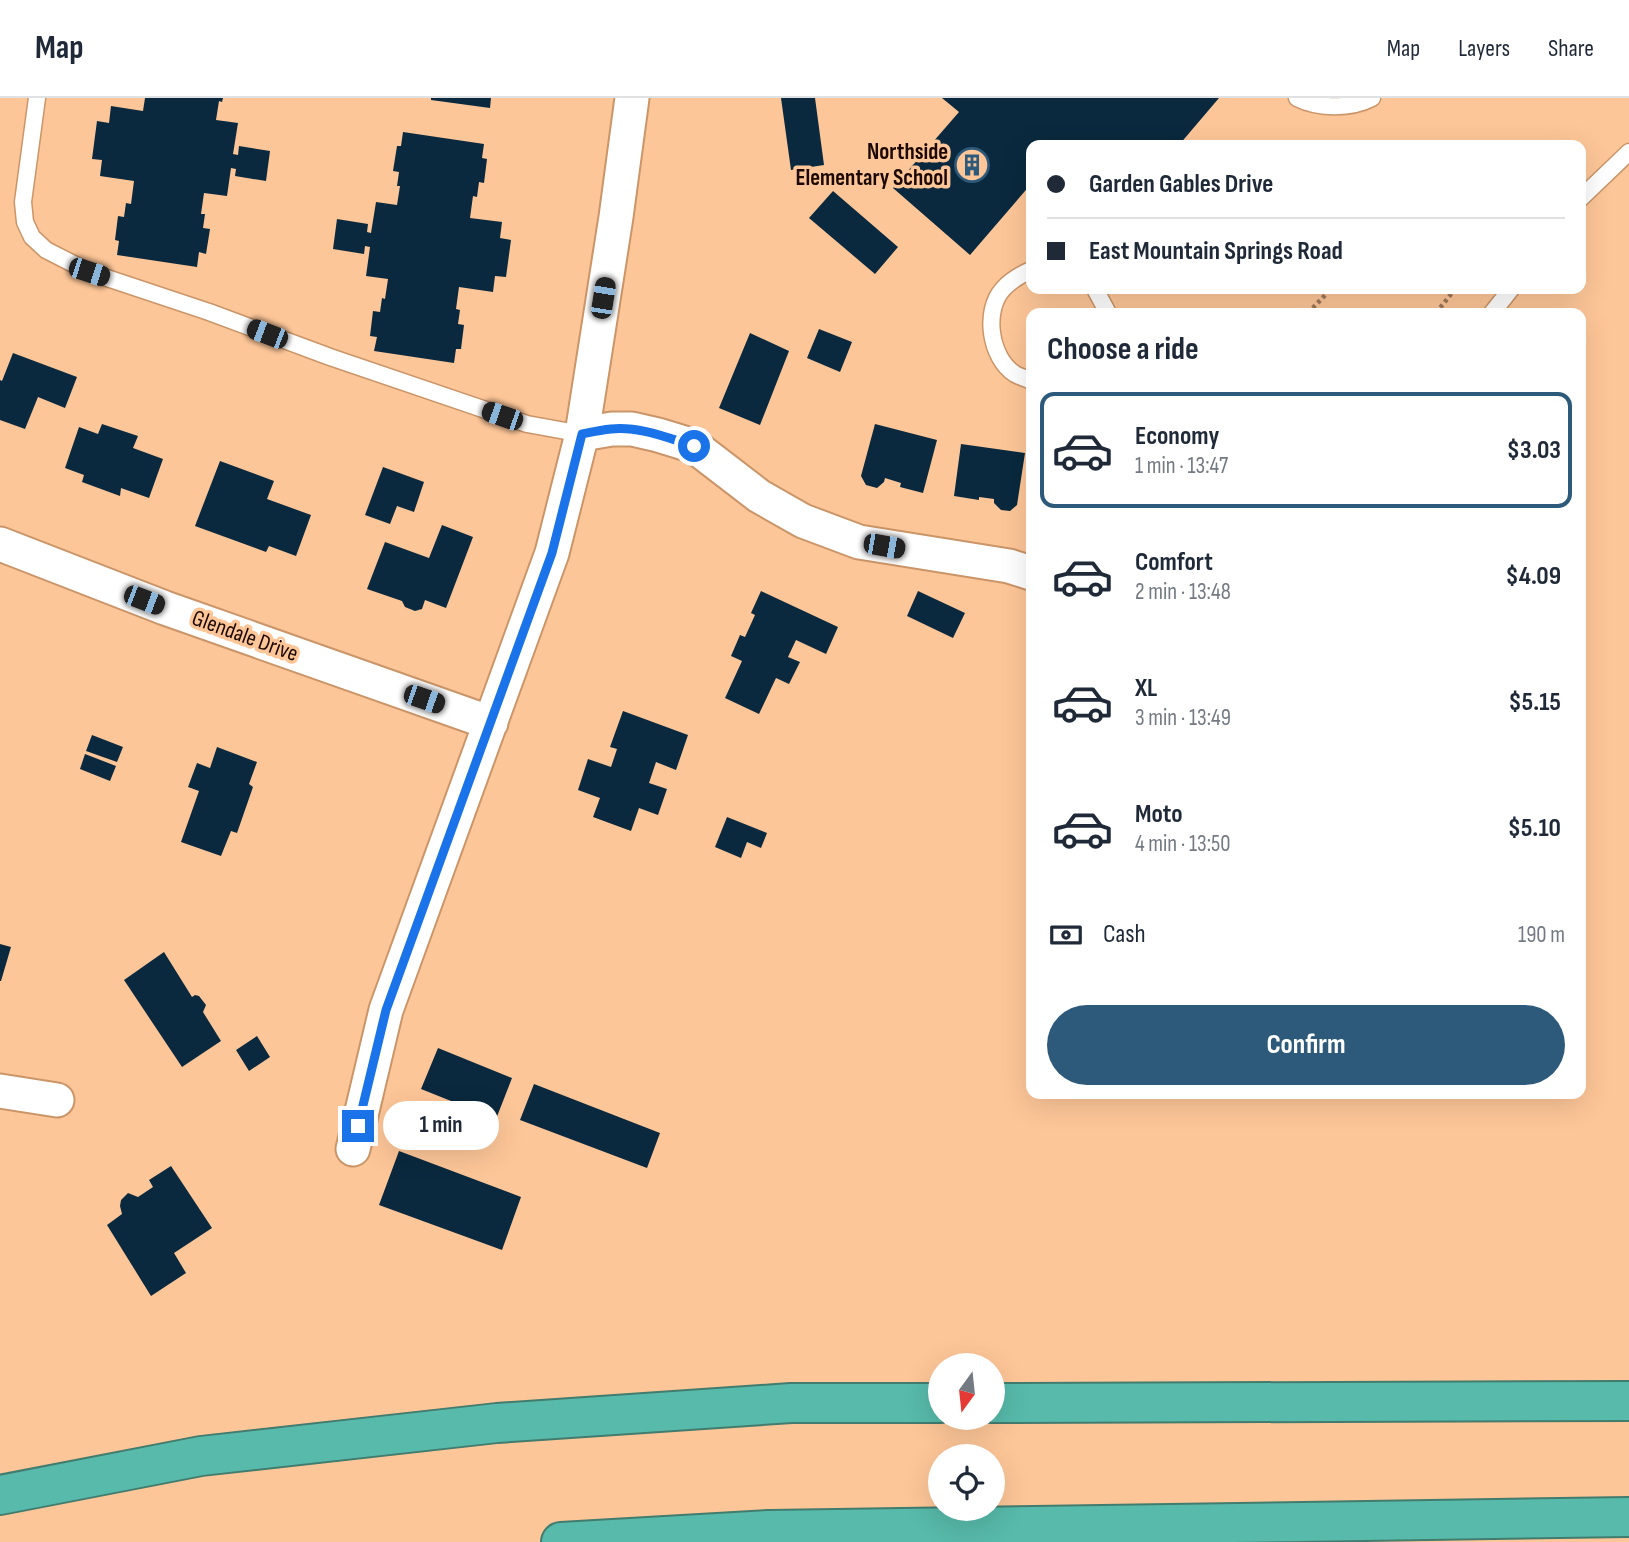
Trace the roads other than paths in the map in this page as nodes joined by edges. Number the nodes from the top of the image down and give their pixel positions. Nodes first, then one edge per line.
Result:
1 (37, 98) edge
2 (632, 98) edge
3 (1297, 98) edge
4 (1373, 98) edge
5 (1629, 152) edge
6 (1586, 194) edge
7 (1026, 272) edge
8 (1507, 294) edge
9 (1496, 308) edge
10 (1026, 379) edge
11 (582, 434) junction
12 (0, 544) edge
13 (1026, 571) edge
14 (491, 723) junction
15 (0, 1091) edge
16 (57, 1100) dead end
17 (353, 1149) dead end
18 (1629, 1401) edge
19 (1005, 1402) edge
20 (928, 1403) edge
21 (0, 1495) edge
22 (1629, 1517) edge
23 (561, 1542) edge

1 - 11 lane
2 - 11 street
3 - 4 lane
5 - 6 lane
7 - 10 lane
8 - 9 lane
11 - 13 street
11 - 14 street
12 - 14 street, Glendale Drive
14 - 17 street
15 - 16 street
18 - 19 highway
20 - 21 highway
22 - 23 highway

